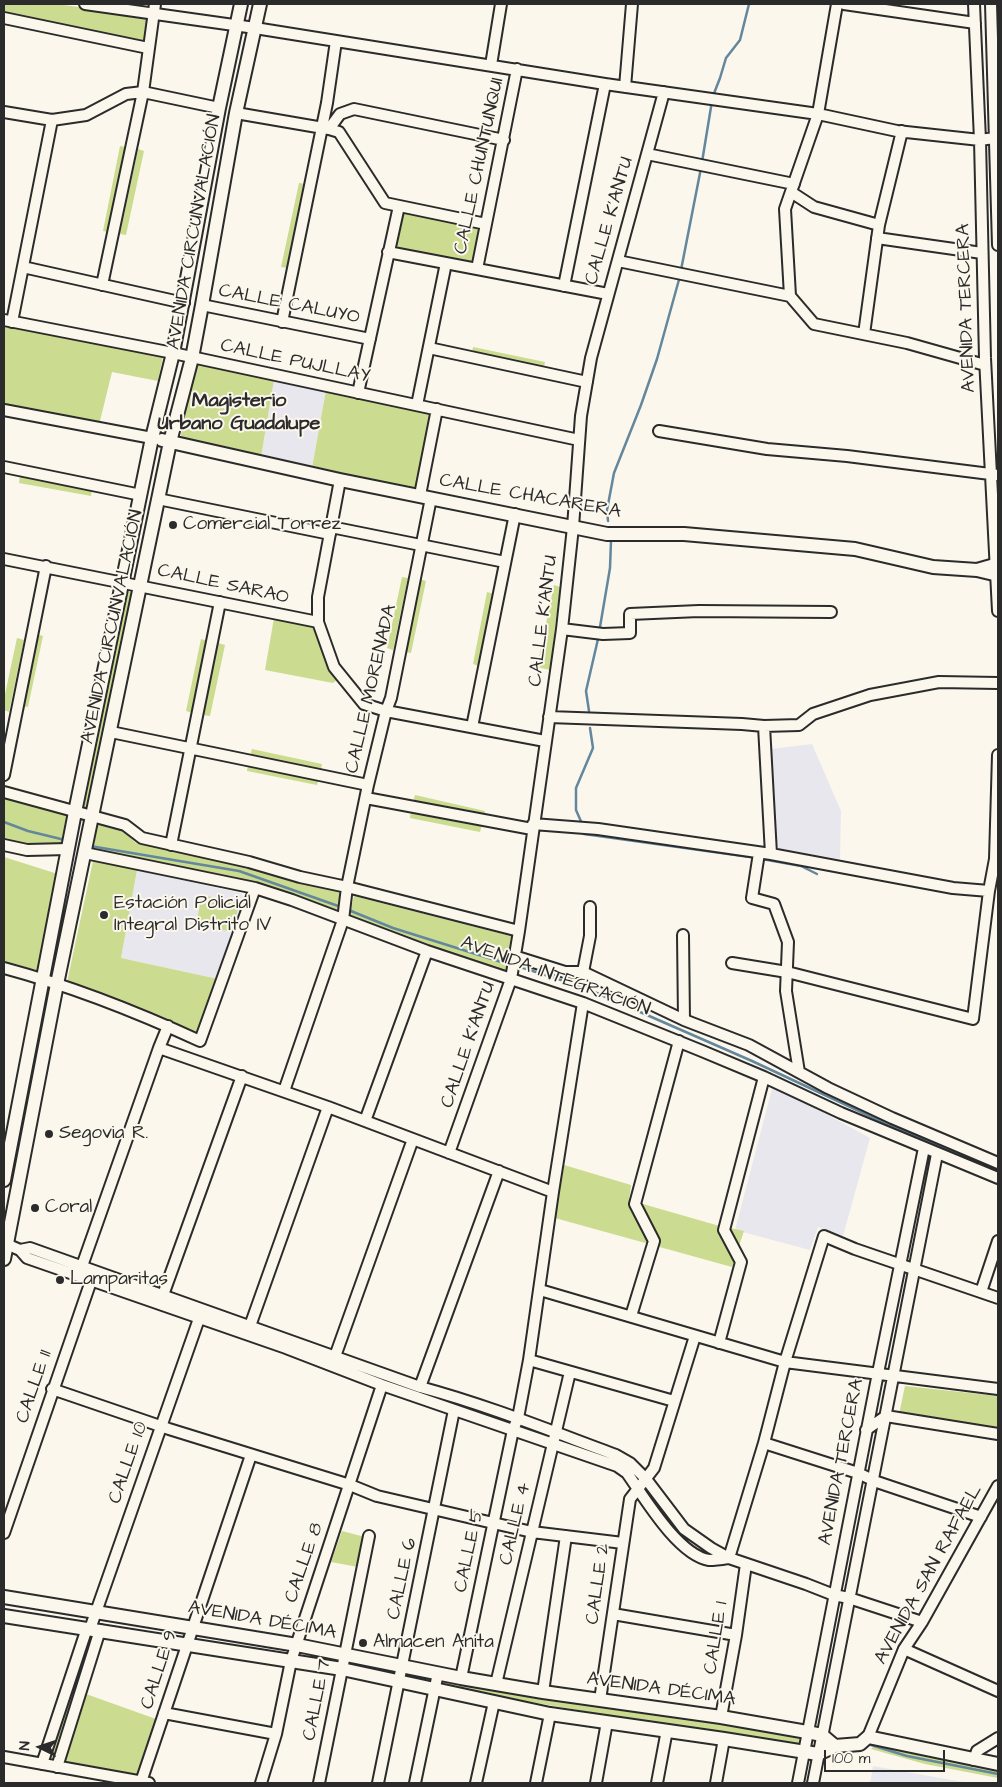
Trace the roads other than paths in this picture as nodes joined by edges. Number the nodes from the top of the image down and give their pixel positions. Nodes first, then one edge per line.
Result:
1 (85, 4) edge
2 (241, 4) edge
3 (260, 4) edge
4 (502, 4) edge
5 (632, 4) edge
6 (837, 4) edge
7 (844, 4) edge
8 (974, 4) edge
9 (990, 4) edge
10 (154, 8) edge
11 (4, 18) edge
12 (975, 23) junction
13 (236, 26) junction
14 (255, 28) junction
15 (336, 41) junction
16 (148, 48) junction
17 (491, 65) junction
18 (517, 70) junction
19 (605, 84) junction
20 (625, 87) junction
21 (143, 92) junction
22 (664, 92) junction
23 (219, 108) junction
24 (4, 112) edge
25 (236, 112) junction
26 (818, 114) junction
27 (52, 120) junction
28 (325, 128) junction
29 (902, 131) junction
30 (504, 140) junction
31 (980, 140) junction
32 (996, 140) edge
33 (647, 154) junction
34 (792, 188) junction
35 (398, 206) junction
36 (486, 224) junction
37 (878, 225) junction
38 (877, 238) junction
39 (998, 245) edge
40 (388, 252) junction
41 (982, 253) junction
42 (618, 262) junction
43 (446, 263) junction
44 (23, 267) junction
45 (477, 270) junction
46 (102, 284) junction
47 (564, 286) junction
48 (608, 294) junction
49 (790, 296) junction
50 (184, 303) junction
51 (202, 305) junction
52 (8, 321) edge
53 (282, 322) junction
54 (864, 334) junction
55 (370, 339) junction
56 (429, 348) junction
57 (174, 353) junction
58 (192, 358) junction
59 (985, 365) junction
60 (586, 382) junction
61 (358, 393) junction
62 (417, 405) junction
63 (437, 409) junction
64 (4, 410) edge
65 (659, 431) dead end
66 (152, 438) junction
67 (579, 440) junction
68 (170, 442) junction
69 (4, 467) edge
70 (994, 475) edge
71 (340, 480) junction
72 (141, 495) junction
73 (425, 497) junction
74 (158, 499) junction
75 (515, 514) junction
76 (573, 527) junction
77 (331, 530) junction
78 (421, 545) junction
79 (4, 559) edge
80 (505, 562) junction
81 (46, 566) junction
82 (997, 570) edge
83 (122, 583) junction
84 (140, 586) junction
85 (220, 602) junction
86 (998, 611) edge
87 (831, 612) dead end
88 (318, 622) junction
89 (562, 629) junction
90 (998, 683) edge
91 (386, 711) junction
92 (549, 717) junction
93 (764, 726) junction
94 (472, 727) junction
95 (111, 732) junction
96 (545, 741) junction
97 (191, 749) junction
98 (998, 755) edge
99 (4, 775) edge
100 (368, 785) junction
101 (4, 792) edge
102 (366, 798) junction
103 (75, 812) junction
104 (93, 815) junction
105 (533, 826) junction
106 (69, 843) junction
107 (4, 845) edge
108 (172, 845) junction
109 (86, 847) junction
110 (759, 853) junction
111 (771, 854) junction
112 (997, 857) edge
113 (347, 887) junction
114 (254, 888) junction
115 (989, 891) junction
116 (590, 907) dead end
117 (343, 920) junction
118 (519, 931) junction
119 (683, 935) dead end
120 (426, 951) junction
121 (732, 963) dead end
122 (512, 966) junction
123 (4, 968) edge
124 (583, 972) junction
125 (787, 972) junction
126 (43, 978) junction
127 (57, 984) junction
128 (583, 1003) junction
129 (684, 1020) junction
130 (168, 1026) junction
131 (679, 1041) junction
132 (159, 1048) junction
133 (799, 1072) junction
134 (242, 1076) junction
135 (764, 1077) junction
136 (284, 1091) junction
137 (328, 1107) junction
138 (365, 1121) junction
139 (413, 1139) junction
140 (924, 1148) junction
141 (449, 1153) junction
142 (937, 1154) junction
143 (998, 1163) edge
144 (499, 1171) junction
145 (998, 1178) edge
146 (4, 1180) edge
147 (553, 1192) junction
148 (998, 1241) edge
149 (5, 1244) edge
150 (20, 1250) junction
151 (4, 1259) edge
152 (900, 1264) junction
153 (82, 1266) junction
154 (915, 1269) junction
155 (91, 1281) junction
156 (540, 1290) junction
157 (981, 1292) junction
158 (163, 1295) junction
159 (998, 1298) edge
160 (200, 1314) junction
161 (631, 1316) junction
162 (250, 1326) junction
163 (695, 1336) junction
164 (719, 1343) junction
165 (529, 1360) junction
166 (333, 1362) junction
167 (785, 1362) junction
168 (570, 1372) junction
169 (878, 1373) junction
170 (894, 1375) junction
171 (382, 1385) junction
172 (420, 1387) junction
173 (52, 1389) junction
174 (998, 1389) edge
175 (674, 1402) junction
176 (454, 1410) junction
177 (886, 1416) junction
178 (518, 1418) junction
179 (161, 1426) junction
180 (513, 1430) junction
181 (866, 1430) junction
182 (556, 1432) junction
183 (998, 1434) edge
184 (764, 1443) junction
185 (553, 1444) junction
186 (251, 1455) junction
187 (858, 1473) junction
188 (646, 1479) junction
189 (873, 1480) junction
190 (350, 1485) junction
191 (998, 1486) edge
192 (637, 1487) junction
193 (435, 1509) junction
194 (981, 1517) junction
195 (494, 1523) junction
196 (532, 1532) junction
197 (4, 1533) edge
198 (369, 1536) dead end
199 (566, 1536) junction
200 (623, 1543) junction
201 (729, 1558) junction
202 (746, 1564) junction
203 (834, 1595) junction
204 (4, 1597) edge
205 (849, 1598) junction
206 (96, 1612) junction
207 (613, 1614) junction
208 (4, 1616) edge
209 (922, 1622) junction
210 (193, 1628) junction
211 (92, 1629) junction
212 (736, 1635) junction
213 (187, 1644) junction
214 (297, 1645) junction
215 (904, 1649) junction
216 (345, 1655) junction
217 (292, 1661) junction
218 (402, 1666) junction
219 (342, 1669) junction
220 (438, 1673) junction
221 (461, 1678) junction
222 (400, 1682) junction
223 (496, 1684) junction
224 (434, 1690) junction
225 (998, 1691) edge
226 (543, 1692) junction
227 (600, 1700) junction
228 (494, 1702) junction
229 (164, 1713) junction
230 (550, 1714) junction
231 (721, 1717) junction
232 (607, 1722) junction
233 (667, 1730) junction
234 (807, 1732) junction
235 (276, 1734) junction
236 (822, 1735) junction
237 (868, 1737) junction
238 (998, 1738) edge
239 (724, 1739) junction
240 (835, 1746) junction
241 (804, 1752) junction
242 (818, 1754) junction
243 (4, 1757) edge
244 (974, 1760) junction
245 (42, 1764) junction
246 (998, 1764) edge
247 (58, 1767) junction
248 (145, 1782) edge
249 (261, 1783) edge
250 (319, 1783) edge
251 (378, 1783) edge
252 (415, 1783) edge
253 (476, 1783) edge
254 (536, 1783) edge
255 (596, 1783) edge
256 (657, 1783) edge
257 (716, 1783) edge
258 (798, 1783) edge
259 (812, 1783) edge

1 - 10 street
2 - 13 main road, AVENIDA CIRCUNVALACIÓN
3 - 14 main road, AVENIDA CIRCUNVALACIÓN
4 - 17 street
5 - 20 street
6 - 26 street
7 - 12 street
8 - 12 street, AVENIDA TERCERA
9 - 32 street, AVENIDA TERCERA
10 - 13 street
10 - 16 street
11 - 16 street
12 - 31 street, AVENIDA TERCERA
13 - 14 street
13 - 23 main road, AVENIDA CIRCUNVALACIÓN
14 - 15 street
14 - 25 main road, AVENIDA CIRCUNVALACIÓN
15 - 17 street
15 - 28 street
16 - 21 street
17 - 18 street
18 - 19 street
18 - 30 street, CALLE CHUNTUNQUI
19 - 20 street
19 - 47 street
20 - 22 street
21 - 23 street
21 - 27 street
21 - 46 street
22 - 26 street
22 - 33 street, CALLE K'ANTU
23 - 50 main road, AVENIDA CIRCUNVALACIÓN
24 - 27 street
25 - 28 street
25 - 51 main road, AVENIDA CIRCUNVALACIÓN
26 - 29 street
26 - 34 street
27 - 44 street
28 - 30 street
28 - 35 street
28 - 53 street
29 - 31 street
29 - 37 street
30 - 36 street, CALLE CHUNTUNQUI
31 - 32 street
31 - 41 street, AVENIDA TERCERA
32 - 39 street, AVENIDA TERCERA
33 - 34 street
33 - 42 street, CALLE K'ANTU
34 - 37 street
34 - 49 street
35 - 36 street
35 - 40 street
36 - 45 street, CALLE CHUNTUNQUI
37 - 38 street
38 - 41 street
38 - 54 street
40 - 43 street
40 - 55 street
41 - 59 street, AVENIDA TERCERA
42 - 48 street, CALLE K'ANTU
42 - 49 street
43 - 45 street
43 - 56 street
44 - 46 street
44 - 52 street
45 - 47 street
46 - 50 street
47 - 48 street
48 - 60 street, CALLE K'ANTU
49 - 54 street
50 - 57 main road, AVENIDA CIRCUNVALACIÓN
51 - 53 street, CALLE CALUYO
51 - 58 main road, AVENIDA CIRCUNVALACIÓN
52 - 57 street, CALLE PUJLLAY
53 - 55 street, CALLE CALUYO
54 - 59 street
55 - 61 street
56 - 60 street
56 - 62 street
57 - 58 street, CALLE PUJLLAY
57 - 66 main road, AVENIDA CIRCUNVALACIÓN
58 - 61 street, CALLE PUJLLAY
58 - 68 main road, AVENIDA CIRCUNVALACIÓN
59 - 70 street, AVENIDA TERCERA
60 - 67 street, CALLE K'ANTU
61 - 62 street, CALLE PUJLLAY
62 - 63 street, CALLE PUJLLAY
63 - 67 street, CALLE PUJLLAY
63 - 73 street, CALLE MORENADA
64 - 66 street
65 - 70 street
66 - 68 main road, CALLE CHACARERA
66 - 72 main road, AVENIDA CIRCUNVALACIÓN
67 - 76 street, CALLE K'ANTU
68 - 71 main road, CALLE CHACARERA
68 - 74 main road, AVENIDA CIRCUNVALACIÓN
69 - 72 street
70 - 82 street, AVENIDA TERCERA
71 - 73 main road, CALLE CHACARERA
71 - 77 street
72 - 83 main road, AVENIDA CIRCUNVALACIÓN
73 - 75 main road, CALLE CHACARERA
73 - 78 street, CALLE MORENADA
74 - 77 street
74 - 84 main road, AVENIDA CIRCUNVALACIÓN
75 - 76 main road, CALLE CHACARERA
75 - 80 street
76 - 82 main road, CALLE CHACARERA
76 - 89 street, CALLE K'ANTU
77 - 78 street
77 - 88 street
78 - 80 street
78 - 91 street, CALLE MORENADA
79 - 81 street, CALLE SARAO
80 - 94 street
81 - 83 street, CALLE SARAO
81 - 99 street
82 - 86 street, AVENIDA TERCERA
83 - 84 street, CALLE SARAO
83 - 103 main road, AVENIDA CIRCUNVALACIÓN
84 - 85 street, CALLE SARAO
84 - 95 main road, AVENIDA CIRCUNVALACIÓN
85 - 88 street, CALLE SARAO
85 - 97 street
87 - 89 street
88 - 91 street
89 - 92 street, CALLE K'ANTU
90 - 93 street
91 - 94 street
91 - 100 street, CALLE MORENADA
92 - 93 street
92 - 96 street, CALLE K'ANTU
93 - 111 street
94 - 96 street
95 - 97 street
95 - 104 main road, AVENIDA CIRCUNVALACIÓN
96 - 105 street, CALLE K'ANTU
97 - 100 street
97 - 108 street
98 - 112 street
100 - 102 street, CALLE MORENADA
101 - 103 street, AVENIDA INTEGRACIÓN
102 - 105 street
102 - 113 street, CALLE MORENADA
103 - 104 street, AVENIDA INTEGRACIÓN
103 - 106 main road, AVENIDA CIRCUNVALACIÓN
104 - 108 street, AVENIDA INTEGRACIÓN
104 - 109 main road, AVENIDA CIRCUNVALACIÓN
105 - 110 street
105 - 118 street, CALLE K'ANTU
106 - 107 street
106 - 126 main road, AVENIDA CIRCUNVALACIÓN
108 - 113 street, AVENIDA INTEGRACIÓN
109 - 114 street, AVENIDA INTEGRACIÓN
109 - 127 main road, AVENIDA CIRCUNVALACIÓN
110 - 111 street
110 - 125 street
111 - 115 street
112 - 115 street
113 - 117 street, CALLE MORENADA
113 - 118 street, AVENIDA INTEGRACIÓN
114 - 117 street, AVENIDA INTEGRACIÓN
114 - 130 street
115 - 125 street
116 - 124 street
117 - 120 street, AVENIDA INTEGRACIÓN
117 - 136 street, CALLE MORENADA
118 - 122 street, CALLE K'ANTU
119 - 129 street
120 - 122 street, AVENIDA INTEGRACIÓN
120 - 138 street
121 - 125 street
122 - 124 street, AVENIDA INTEGRACIÓN
122 - 128 street, AVENIDA INTEGRACIÓN
122 - 141 street, CALLE K'ANTU
123 - 126 street
124 - 129 street, AVENIDA INTEGRACIÓN
125 - 133 street
126 - 127 street
126 - 146 main road, AVENIDA CIRCUNVALACIÓN
127 - 130 street
127 - 149 main road, AVENIDA CIRCUNVALACIÓN
128 - 131 street, AVENIDA INTEGRACIÓN
128 - 147 street, CALLE 5
129 - 133 street, AVENIDA INTEGRACIÓN
130 - 132 street
131 - 135 street, AVENIDA INTEGRACIÓN
131 - 161 street
132 - 134 street
132 - 153 street
133 - 143 street, AVENIDA INTEGRACIÓN
134 - 136 street
134 - 158 street
135 - 140 street, AVENIDA INTEGRACIÓN
135 - 164 street
136 - 137 street
137 - 138 street
137 - 162 street
138 - 139 street
139 - 141 street
139 - 166 street
140 - 142 street, AVENIDA INTEGRACIÓN
140 - 152 street, AVENIDA TERCERA
141 - 144 street
142 - 145 street, AVENIDA INTEGRACIÓN
142 - 154 street, AVENIDA TERCERA
144 - 147 street
144 - 172 street
147 - 156 street, CALLE 5
148 - 157 street
149 - 150 street
149 - 151 main road, AVENIDA CIRCUNVALACIÓN
150 - 153 street
150 - 155 street
152 - 154 street
152 - 167 street
152 - 169 street, AVENIDA TERCERA
153 - 158 street
154 - 157 street
154 - 170 street, AVENIDA TERCERA
155 - 160 street
155 - 173 street, CALLE 11
156 - 161 street
156 - 165 street, CALLE 5
157 - 159 street
158 - 160 street
160 - 162 street
160 - 166 street
160 - 179 street, CALLE 10
161 - 163 street
162 - 166 street
163 - 164 street
163 - 175 street
164 - 167 street
165 - 168 street
165 - 178 street, CALLE 5
166 - 171 street
166 - 172 street
167 - 169 street
167 - 184 street
168 - 175 street
168 - 182 street, CALLE 4
169 - 170 street
169 - 181 street, AVENIDA TERCERA
170 - 174 street
170 - 177 street, AVENIDA TERCERA
171 - 176 street
171 - 190 street, CALLE 8
172 - 178 street
173 - 179 street
173 - 197 street, CALLE 11
175 - 188 street
176 - 180 street
176 - 193 street, CALLE 6
177 - 181 street
177 - 183 street
177 - 189 street, AVENIDA TERCERA
178 - 180 street, CALLE 5
178 - 182 street
179 - 186 street
179 - 206 street, CALLE 10
180 - 185 street
180 - 195 street, CALLE 5
181 - 187 street, AVENIDA TERCERA
182 - 185 street, CALLE 4
182 - 188 street
184 - 187 street
184 - 201 street
185 - 192 street
185 - 196 street, CALLE 4
186 - 190 street
186 - 210 street, CALLE 9
187 - 189 street
187 - 203 street, AVENIDA TERCERA
188 - 192 street, CALLE 2
188 - 201 street
189 - 194 street
189 - 205 street, AVENIDA TERCERA
190 - 193 street
190 - 214 street, CALLE 8
191 - 194 street, AVENIDA SAN RAFAEL
192 - 200 street, CALLE 2
192 - 201 street
193 - 195 street
193 - 218 street, CALLE 6
194 - 209 street, AVENIDA SAN RAFAEL
195 - 196 street
195 - 221 street, CALLE 5
196 - 199 street
196 - 223 street, CALLE 4
198 - 216 street, CALLE 7
199 - 200 street
199 - 226 street
200 - 207 street, CALLE 2
201 - 202 street
202 - 203 street
202 - 212 street, CALLE 1
203 - 205 street
203 - 234 street, AVENIDA TERCERA
204 - 206 main road, AVENIDA DÉCIMA
205 - 209 street
205 - 236 street, AVENIDA TERCERA
206 - 210 main road, AVENIDA DÉCIMA
206 - 211 street, CALLE 10
207 - 212 street
207 - 227 street, CALLE 2
208 - 211 main road, AVENIDA DÉCIMA
209 - 215 street, AVENIDA SAN RAFAEL
210 - 213 street, CALLE 9
210 - 214 main road, AVENIDA DÉCIMA
211 - 213 main road, AVENIDA DÉCIMA
211 - 245 street, CALLE 10
211 - 247 street, CALLE 10
212 - 231 street, CALLE 1
213 - 217 main road, AVENIDA DÉCIMA
213 - 229 street, CALLE 9
214 - 216 main road, AVENIDA DÉCIMA
214 - 217 street, CALLE 8
215 - 225 street
215 - 237 street, AVENIDA SAN RAFAEL
216 - 218 main road, AVENIDA DÉCIMA
216 - 219 street, CALLE 7
217 - 219 main road, AVENIDA DÉCIMA
217 - 235 street, CALLE 8
218 - 220 main road, AVENIDA DÉCIMA
218 - 222 street, CALLE 6
219 - 222 main road, AVENIDA DÉCIMA
219 - 250 street, CALLE 7
220 - 221 main road, AVENIDA DÉCIMA
220 - 224 street
221 - 223 main road, AVENIDA DÉCIMA
222 - 224 main road, AVENIDA DÉCIMA
222 - 251 street, CALLE 6
223 - 226 main road, AVENIDA DÉCIMA
224 - 228 main road, AVENIDA DÉCIMA
224 - 252 street
226 - 227 main road, AVENIDA DÉCIMA
227 - 231 main road, AVENIDA DÉCIMA
228 - 230 main road, AVENIDA DÉCIMA
228 - 253 street
229 - 235 street
229 - 248 street, CALLE 9
230 - 232 main road, AVENIDA DÉCIMA
230 - 254 street
231 - 234 main road, AVENIDA DÉCIMA
232 - 233 main road, AVENIDA DÉCIMA
232 - 255 street
233 - 239 main road, AVENIDA DÉCIMA
233 - 256 street
234 - 236 main road, AVENIDA DÉCIMA
234 - 241 street, AVENIDA TERCERA
235 - 249 street, CALLE 8
236 - 240 main road, AVENIDA DÉCIMA
236 - 242 street, AVENIDA TERCERA
237 - 240 main road
237 - 244 main road
238 - 244 street
239 - 241 main road, AVENIDA DÉCIMA
239 - 257 street
240 - 242 main road
241 - 242 main road, AVENIDA DÉCIMA
241 - 258 street, AVENIDA TERCERA
242 - 259 street, AVENIDA TERCERA
243 - 245 street
244 - 246 main road
245 - 247 street
247 - 248 street

